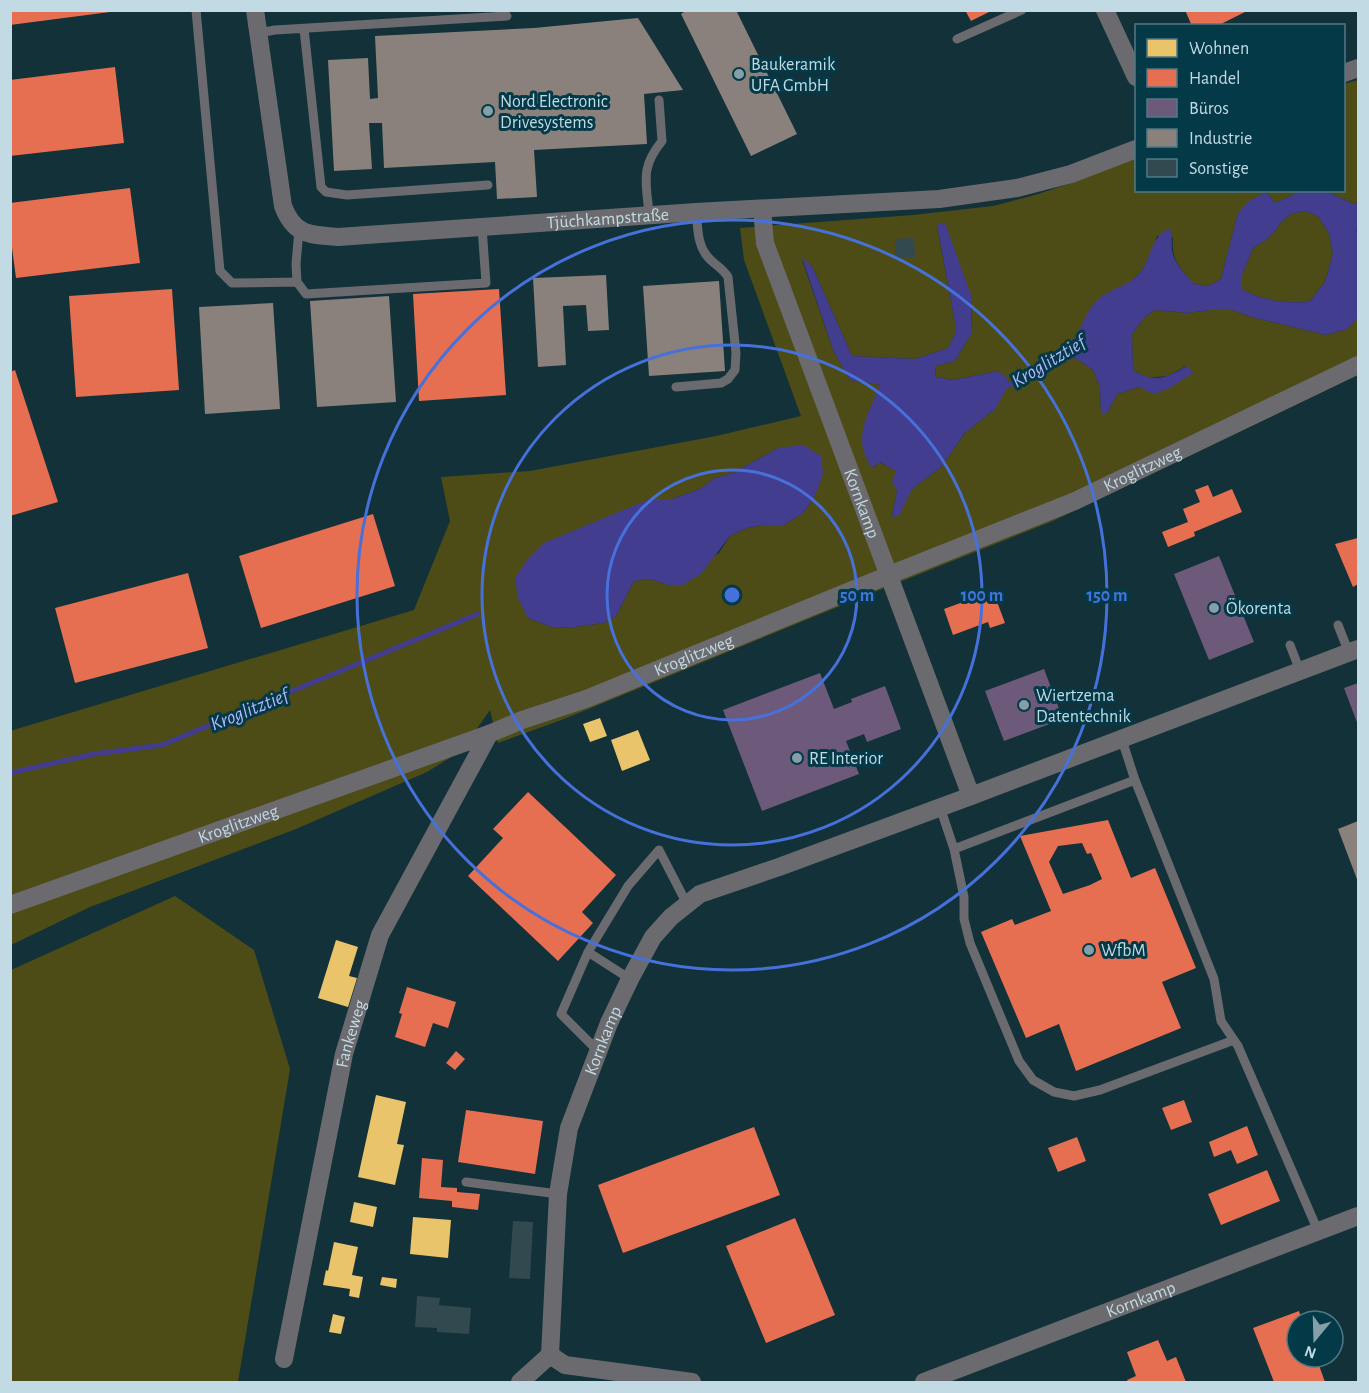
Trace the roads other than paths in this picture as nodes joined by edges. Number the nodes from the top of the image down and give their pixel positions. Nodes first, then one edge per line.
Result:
1 (196, 10) edge
2 (255, 10) edge
3 (1022, 10) edge
4 (1105, 10) edge
5 (507, 16) dead end
6 (304, 29) junction
7 (258, 33) junction
8 (957, 39) dead end
9 (1135, 73) edge
10 (659, 100) dead end
11 (1135, 151) edge
12 (488, 185) dead end
13 (762, 209) junction
14 (696, 212) junction
15 (649, 216) junction
16 (482, 227) junction
17 (299, 230) junction
18 (297, 282) junction
19 (1359, 365) edge
20 (676, 387) dead end
21 (889, 575) junction
22 (1338, 626) dead end
23 (1290, 645) dead end
24 (1354, 651) edge
25 (1300, 671) junction
26 (489, 734) junction
27 (1122, 740) junction
28 (1136, 780) junction
29 (971, 796) junction
30 (940, 807) junction
31 (954, 849) junction
32 (687, 904) junction
33 (10, 905) edge
34 (588, 952) junction
35 (630, 980) junction
36 (1234, 1040) junction
37 (598, 1051) junction
38 (466, 1182) dead end
39 (558, 1194) junction
40 (1359, 1216) edge
41 (1318, 1232) junction
42 (550, 1355) junction
43 (284, 1359) dead end
44 (520, 1383) edge
45 (692, 1383) edge
46 (924, 1383) edge

1 - 18 lane
2 - 7 street
3 - 8 lane
4 - 9 street
5 - 6 lane
6 - 7 lane
6 - 12 lane
7 - 17 street
10 - 15 lane
11 - 13 street, Tjüchkampstraße
13 - 14 street, Tjüchkampstraße
13 - 21 street, Kornkamp
14 - 15 street, Tjüchkampstraße
14 - 20 lane
15 - 16 street, Tjüchkampstraße
16 - 17 street, Tjüchkampstraße
16 - 18 lane
17 - 18 lane
19 - 21 street, Kroglitzweg
21 - 26 street, Kroglitzweg
21 - 29 street, Kornkamp
22 - 24 lane
23 - 25 lane
24 - 25 street, Kornkamp
25 - 27 street, Kornkamp
26 - 33 street, Kroglitzweg
26 - 43 street, Fankeweg
27 - 28 lane
27 - 29 street, Kornkamp
28 - 31 lane
28 - 36 lane
29 - 30 street, Kornkamp
30 - 31 lane
30 - 32 street, Kornkamp
31 - 36 lane
32 - 34 lane
32 - 35 street, Kornkamp
34 - 35 lane
34 - 37 lane
35 - 37 street, Kornkamp
36 - 41 lane
37 - 39 street, Kornkamp
38 - 39 lane
39 - 42 street, Kornkamp
40 - 41 street, Kornkamp
41 - 46 street, Kornkamp
42 - 44 street
42 - 45 street

